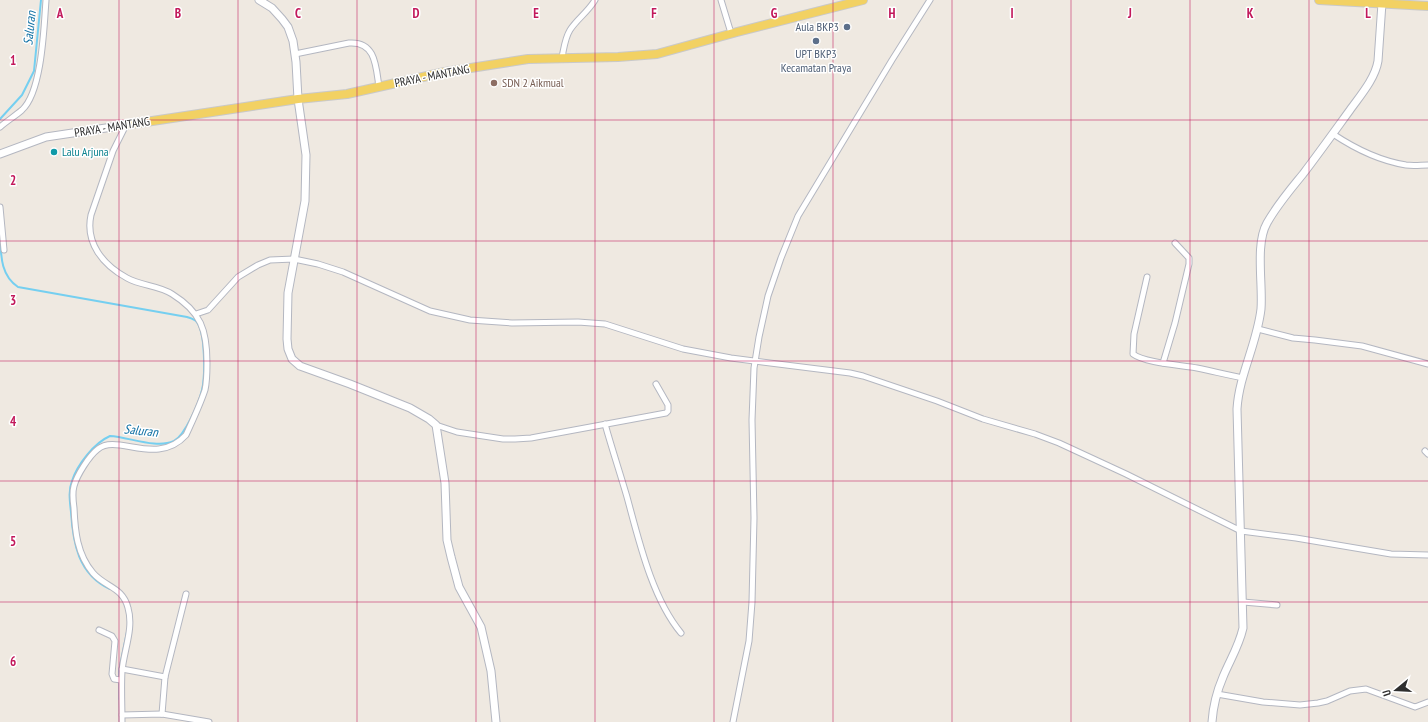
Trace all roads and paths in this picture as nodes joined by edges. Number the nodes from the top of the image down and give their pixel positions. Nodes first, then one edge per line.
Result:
1 (46, 0) edge
2 (259, 0) edge
3 (595, 0) edge
4 (721, 0) edge
5 (863, 0) edge
6 (930, 0) edge
7 (1319, 0) edge
8 (1382, 3) junction
9 (1428, 6) edge
10 (731, 33) junction
11 (295, 54) junction
12 (562, 57) junction
13 (379, 87) junction
14 (298, 99) junction
15 (122, 125) junction
16 (0, 127) edge
17 (1333, 134) junction
18 (0, 154) edge
19 (1428, 165) edge
20 (0, 207) edge
21 (1175, 243) dead end
22 (4, 250) dead end
23 (294, 259) junction
24 (1147, 277) dead end
25 (196, 314) junction
26 (1258, 329) junction
27 (755, 361) junction
28 (1163, 363) junction
29 (1428, 364) edge
30 (1243, 378) junction
31 (656, 384) dead end
32 (605, 424) junction
33 (436, 425) junction
34 (1241, 531) junction
35 (1428, 555) edge
36 (186, 594) dead end
37 (1243, 602) junction
38 (1277, 605) dead end
39 (99, 630) dead end
40 (681, 633) dead end
41 (122, 669) junction
42 (165, 677) junction
43 (118, 679) junction
44 (1216, 694) junction
45 (1428, 702) edge
46 (162, 714) junction
47 (122, 715) junction
48 (122, 722) edge
49 (208, 722) edge
50 (496, 722) edge
51 (733, 722) edge
52 (1212, 722) edge

1 - 16 street
2 - 11 street
3 - 12 street
4 - 10 street
5 - 10 main road, PRAYA - MANTANG
6 - 27 street
7 - 8 main road
8 - 9 main road
8 - 17 street
10 - 12 main road, PRAYA - MANTANG
11 - 13 street
11 - 14 street
12 - 13 main road, PRAYA - MANTANG
13 - 14 main road, PRAYA - MANTANG
14 - 15 main road, PRAYA - MANTANG
14 - 23 street
15 - 18 street, PRAYA - MANTANG
15 - 25 street
17 - 19 street
17 - 26 street
20 - 22 street
21 - 28 street
23 - 25 street
23 - 27 street
23 - 33 street
24 - 28 street
25 - 41 street
26 - 29 street
26 - 30 street
27 - 34 street
27 - 51 street
28 - 30 street
30 - 34 street
31 - 32 street
32 - 33 street
32 - 40 street
33 - 50 street
34 - 35 street
34 - 37 street
36 - 42 street
37 - 38 street
37 - 44 street
39 - 43 street
41 - 42 street
41 - 43 street
42 - 46 street
43 - 47 street
44 - 45 street
44 - 52 street
46 - 47 street
46 - 49 street
47 - 48 street

